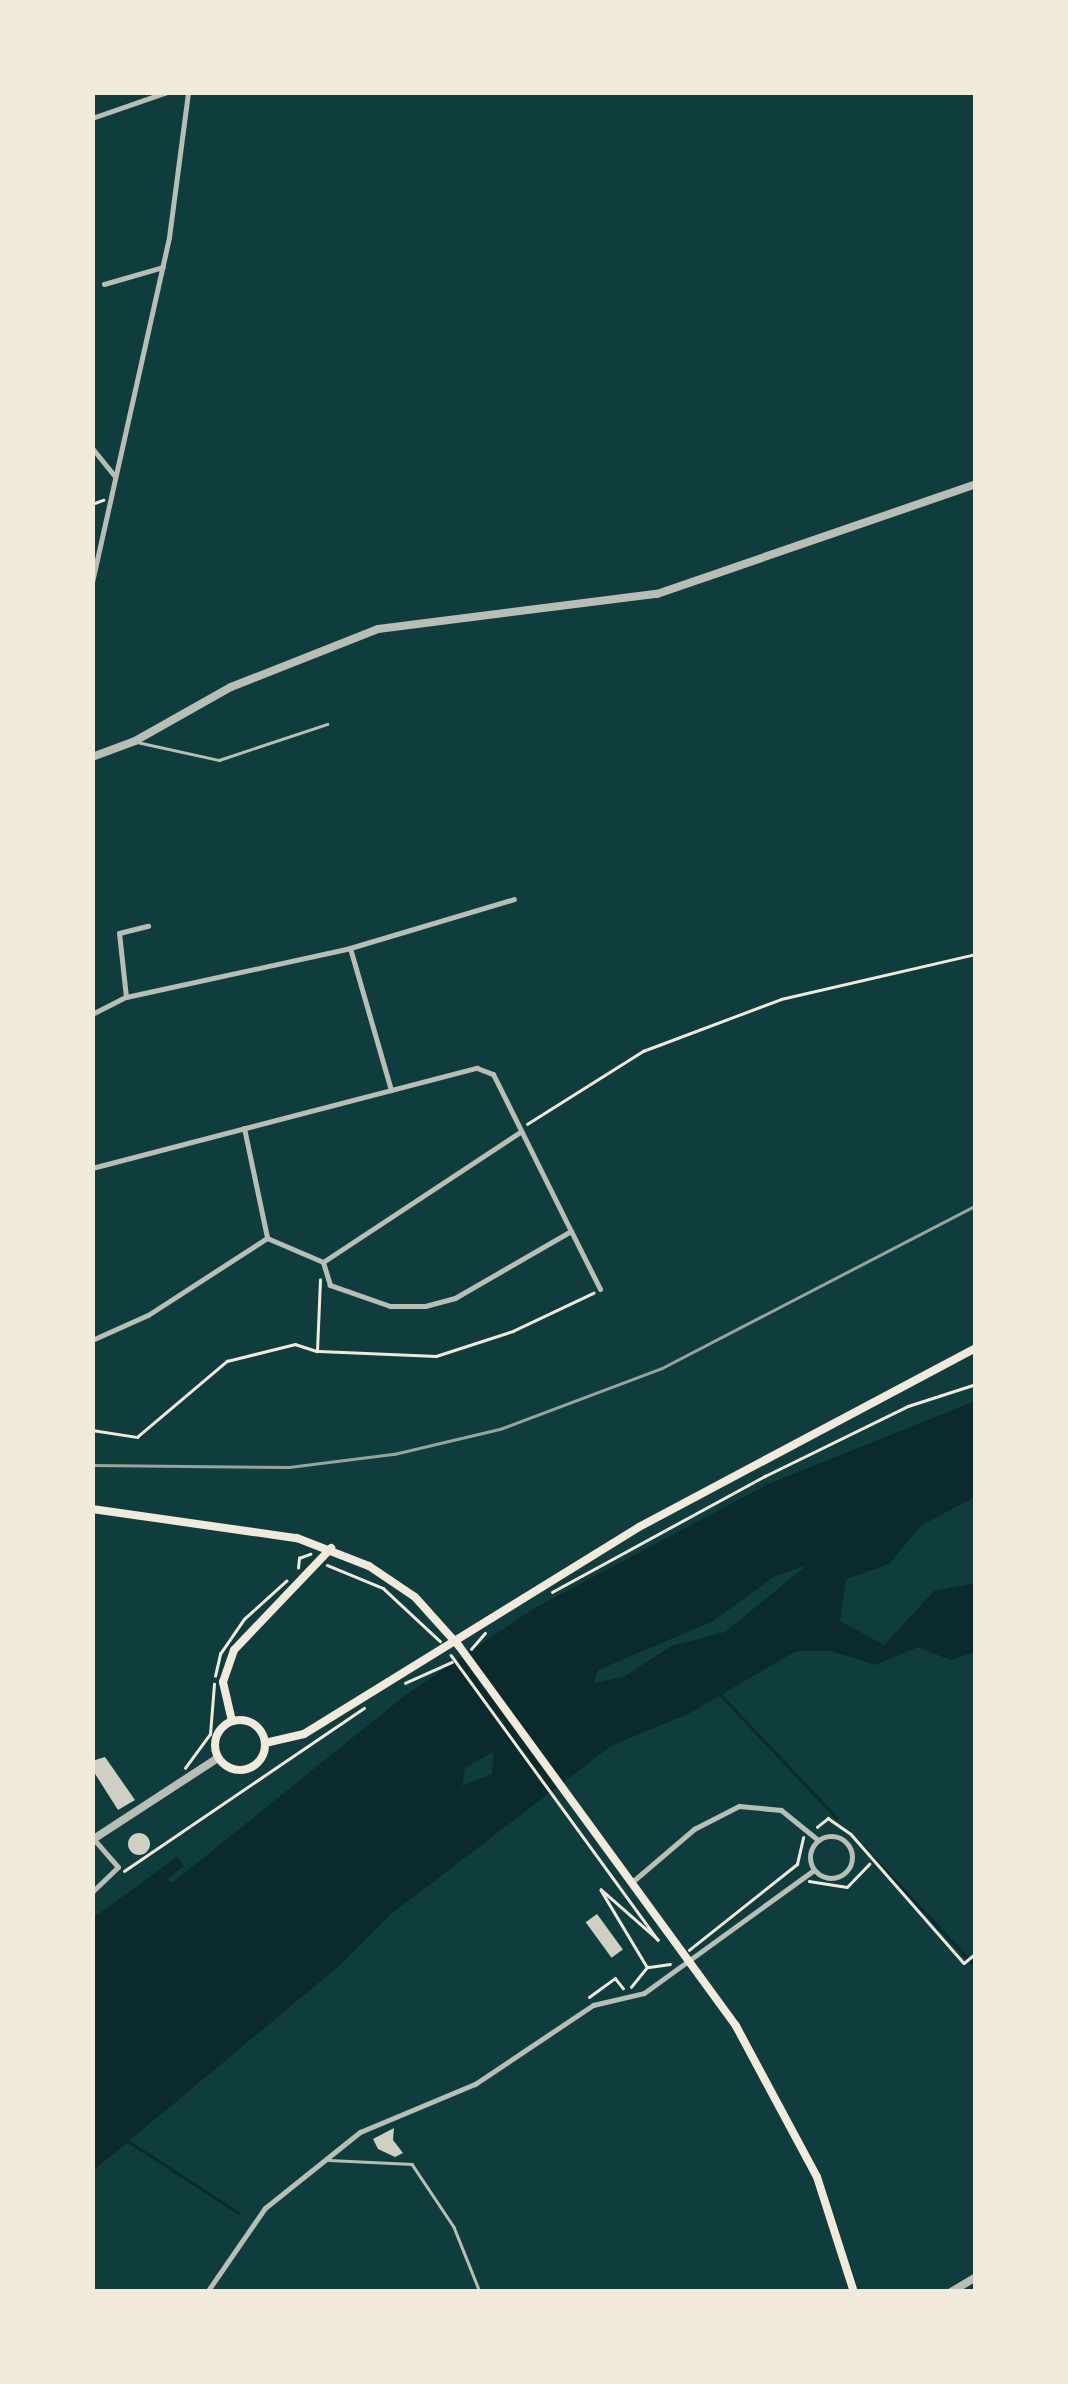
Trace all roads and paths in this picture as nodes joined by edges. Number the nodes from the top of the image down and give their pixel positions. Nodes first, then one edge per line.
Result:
1 (167, 92) edge
2 (188, 92) edge
3 (92, 105) edge
4 (94, 117) edge
5 (163, 267) junction
6 (104, 284) dead end
7 (92, 448) edge
8 (115, 476) junction
9 (976, 484) edge
10 (110, 498) junction
11 (92, 504) edge
12 (92, 582) edge
13 (327, 724) dead end
14 (136, 741) junction
15 (92, 757) edge
16 (514, 899) dead end
17 (148, 926) dead end
18 (350, 948) junction
19 (976, 954) edge
20 (126, 997) junction
21 (92, 1014) edge
22 (392, 1091) junction
23 (244, 1128) junction
24 (518, 1132) junction
25 (92, 1168) edge
26 (571, 1231) junction
27 (267, 1238) junction
28 (323, 1262) junction
29 (600, 1289) joint
30 (92, 1340) edge
31 (976, 1348) edge
32 (317, 1351) junction
33 (976, 1384) edge
34 (92, 1430) edge
35 (92, 1509) edge
36 (332, 1548) junction
37 (324, 1562) junction
38 (543, 1596) dead end
39 (492, 1627) dead end
40 (393, 1688) dead end
41 (377, 1699) dead end
42 (232, 1721) junction
43 (265, 1743) junction
44 (218, 1758) junction
45 (179, 1777) dead end
46 (828, 1818) dead end
47 (93, 1838) edge
48 (818, 1840) junction
49 (870, 1862) junction
50 (797, 1864) dead end
51 (118, 1869) junction
52 (814, 1870) junction
53 (805, 1876) junction
54 (632, 1882) junction
55 (92, 1892) edge
56 (975, 1954) edge
57 (647, 1967) junction
58 (586, 2009) junction
59 (326, 2158) junction
60 (976, 2277) edge
61 (207, 2292) edge
62 (480, 2292) edge
63 (854, 2292) edge
64 (951, 2292) edge

1 - 4 street
2 - 5 street
3 - 4 street
5 - 6 street
5 - 8 street
7 - 8 street
8 - 10 street
9 - 14 street
10 - 11 path
10 - 12 street
13 - 14 lane
14 - 15 street
16 - 18 street
17 - 20 street
18 - 20 street
18 - 22 street
19 - 24 path
20 - 21 street
22 - 23 street
22 - 24 street
23 - 25 street
23 - 27 street
24 - 26 street
24 - 28 street
26 - 28 street
26 - 29 street
27 - 28 street
27 - 30 street
28 - 32 path
29 - 32 path
31 - 43 main road
32 - 34 path
33 - 38 path
35 - 36 main road
36 - 37 main road
36 - 54 main road
37 - 42 main road
37 - 45 path
37 - 57 path
39 - 40 path
41 - 51 path
42 - 43 main road
42 - 44 main road
43 - 44 main road
44 - 47 street
46 - 49 path
47 - 51 street
48 - 52 street
48 - 52 street
48 - 54 street
49 - 53 path
49 - 56 path
50 - 57 path
51 - 55 street
52 - 53 street
53 - 58 street
54 - 63 main road
57 - 58 path
58 - 59 street
59 - 61 street
59 - 62 lane
60 - 64 street

